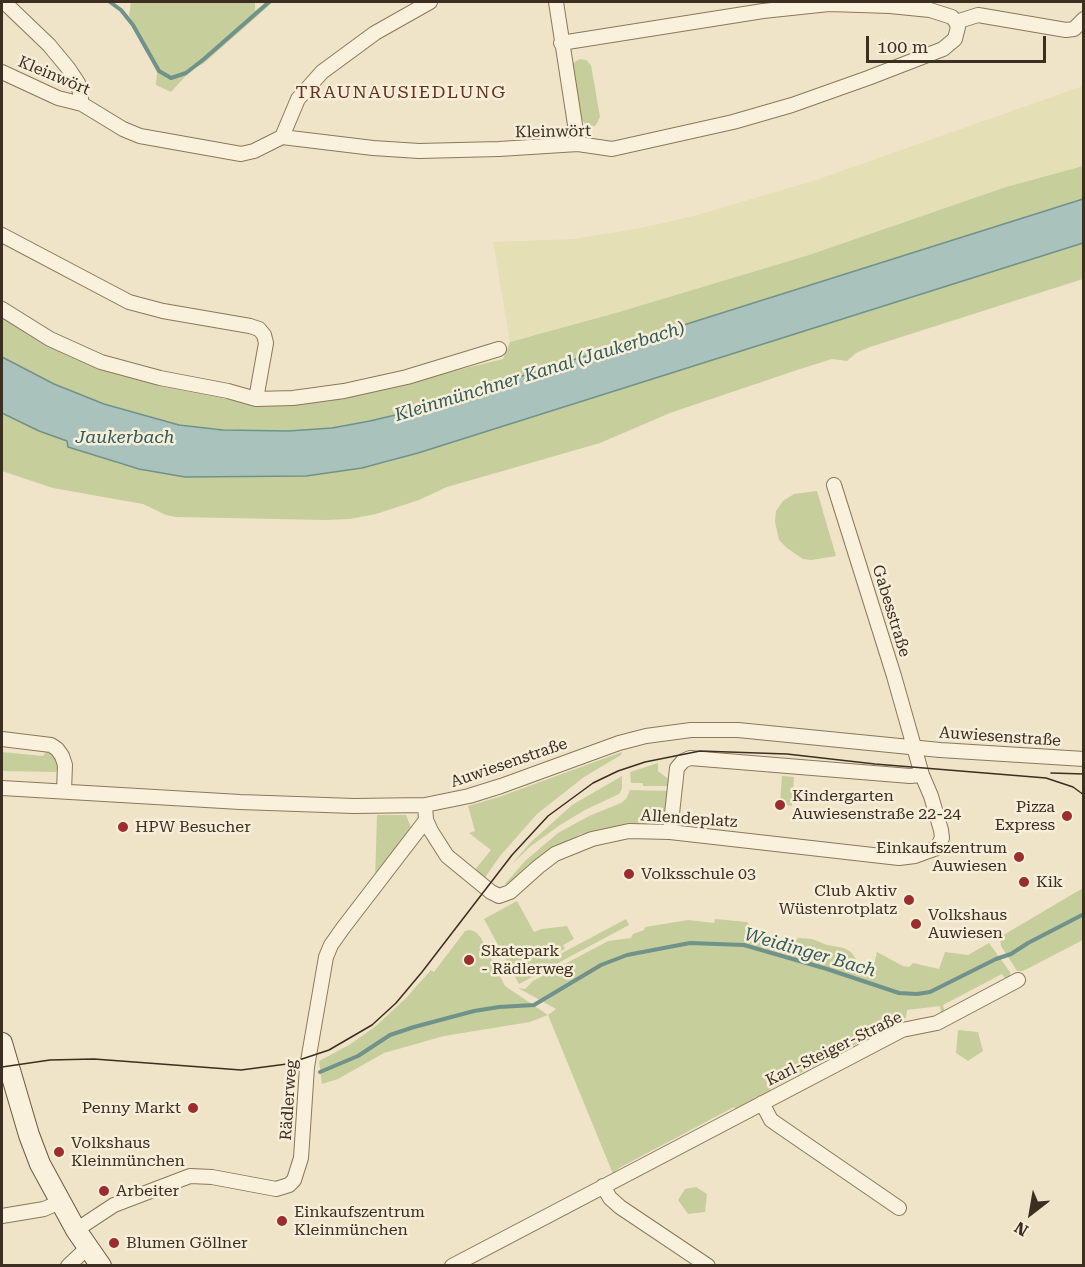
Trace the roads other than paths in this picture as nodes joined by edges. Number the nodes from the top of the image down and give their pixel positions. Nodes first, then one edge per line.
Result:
1 (4, 2) edge
2 (430, 2) edge
3 (556, 2) edge
4 (1083, 19) edge
5 (956, 22) junction
6 (561, 43) junction
7 (2, 72) edge
8 (82, 104) junction
9 (282, 137) junction
10 (578, 144) junction
11 (2, 235) edge
12 (2, 309) edge
13 (500, 349) dead end
14 (256, 399) junction
15 (834, 485) dead end
16 (2, 739) edge
17 (915, 748) junction
18 (1083, 759) edge
19 (922, 775) junction
20 (2, 788) edge
21 (64, 790) junction
22 (425, 805) junction
23 (426, 820) junction
24 (670, 832) junction
25 (1018, 980) dead end
26 (2, 1043) edge
27 (762, 1103) junction
28 (603, 1186) junction
29 (60, 1202) junction
30 (899, 1208) dead end
31 (2, 1216) edge
32 (76, 1230) junction
33 (87, 1248) junction
34 (68, 1266) edge
35 (101, 1266) edge
36 (452, 1266) edge
37 (708, 1266) edge

1 - 8 street
2 - 9 street
3 - 6 street
4 - 5 street
5 - 6 street
5 - 10 street, Kleinwört
6 - 10 street
7 - 8 street, Kleinwört
8 - 9 street, Kleinwört
9 - 10 street, Kleinwört
11 - 14 street
12 - 14 street
13 - 14 street
15 - 17 street, Gabesstraße
16 - 21 street
17 - 18 street, Auwiesenstraße
17 - 19 street, Auwiesenstraße
17 - 22 street, Auwiesenstraße
19 - 24 street
19 - 24 street, Allendeplatz
20 - 21 street, Auwiesenstraße
21 - 22 street, Auwiesenstraße
22 - 23 street, Allendeplatz
23 - 24 street, Allendeplatz
23 - 32 street, Rädlerweg
25 - 27 street, Karl-Steiger-Straße
26 - 29 main road
27 - 28 street, Karl-Steiger-Straße
27 - 30 street, Karl-Steiger-Straße
28 - 36 street, Karl-Steiger-Straße
28 - 37 street
29 - 31 street
29 - 32 main road
32 - 33 main road
33 - 34 street
33 - 35 main road

